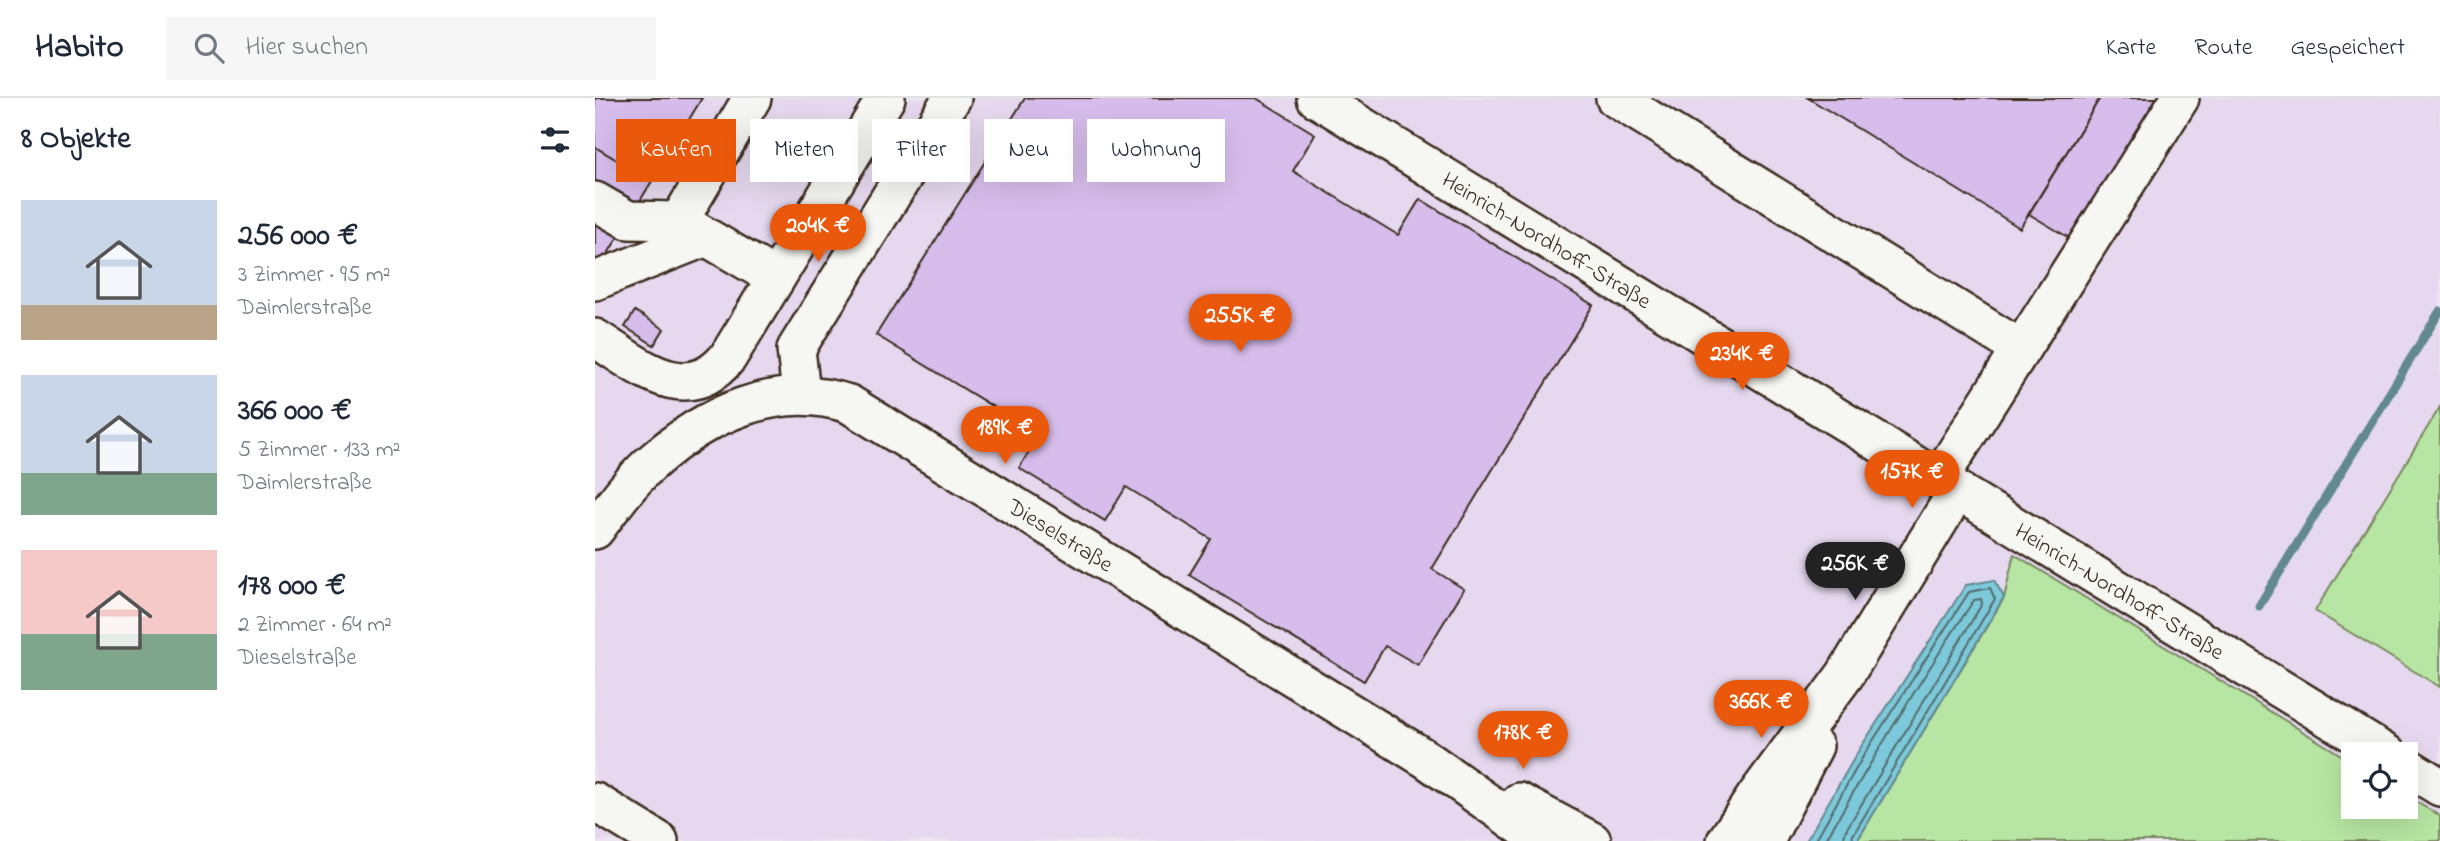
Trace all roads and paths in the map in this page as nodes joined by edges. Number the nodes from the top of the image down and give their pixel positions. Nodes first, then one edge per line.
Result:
1 (752, 98) edge
2 (886, 98) edge
3 (952, 98) edge
4 (1317, 98) edge
5 (1615, 98) edge
6 (2180, 98) edge
7 (595, 201) edge
8 (692, 229) junction
9 (776, 278) junction
10 (595, 281) edge
11 (595, 338) edge
12 (2021, 349) junction
13 (801, 394) junction
14 (1949, 485) junction
15 (595, 530) edge
16 (1845, 674) junction
17 (2367, 742) edge
18 (1426, 759) junction
19 (2418, 773) edge
20 (2440, 787) edge
21 (595, 802) edge
22 (659, 841) edge
23 (1542, 841) edge
24 (1592, 841) edge
25 (1726, 841) edge
26 (1765, 841) edge

1 - 8 street
2 - 9 street
3 - 13 street
4 - 14 street, Heinrich-Nordhoff-Straße
5 - 12 street
6 - 12 street
7 - 8 street
8 - 9 street
8 - 10 street
9 - 11 street
12 - 14 street
13 - 15 street, Dieselstraße
13 - 18 street, Dieselstraße
14 - 16 street
14 - 17 street, Heinrich-Nordhoff-Straße
16 - 25 street
16 - 26 street
18 - 23 street, Dieselstraße
18 - 24 street, Dieselstraße
19 - 20 street
21 - 22 street

